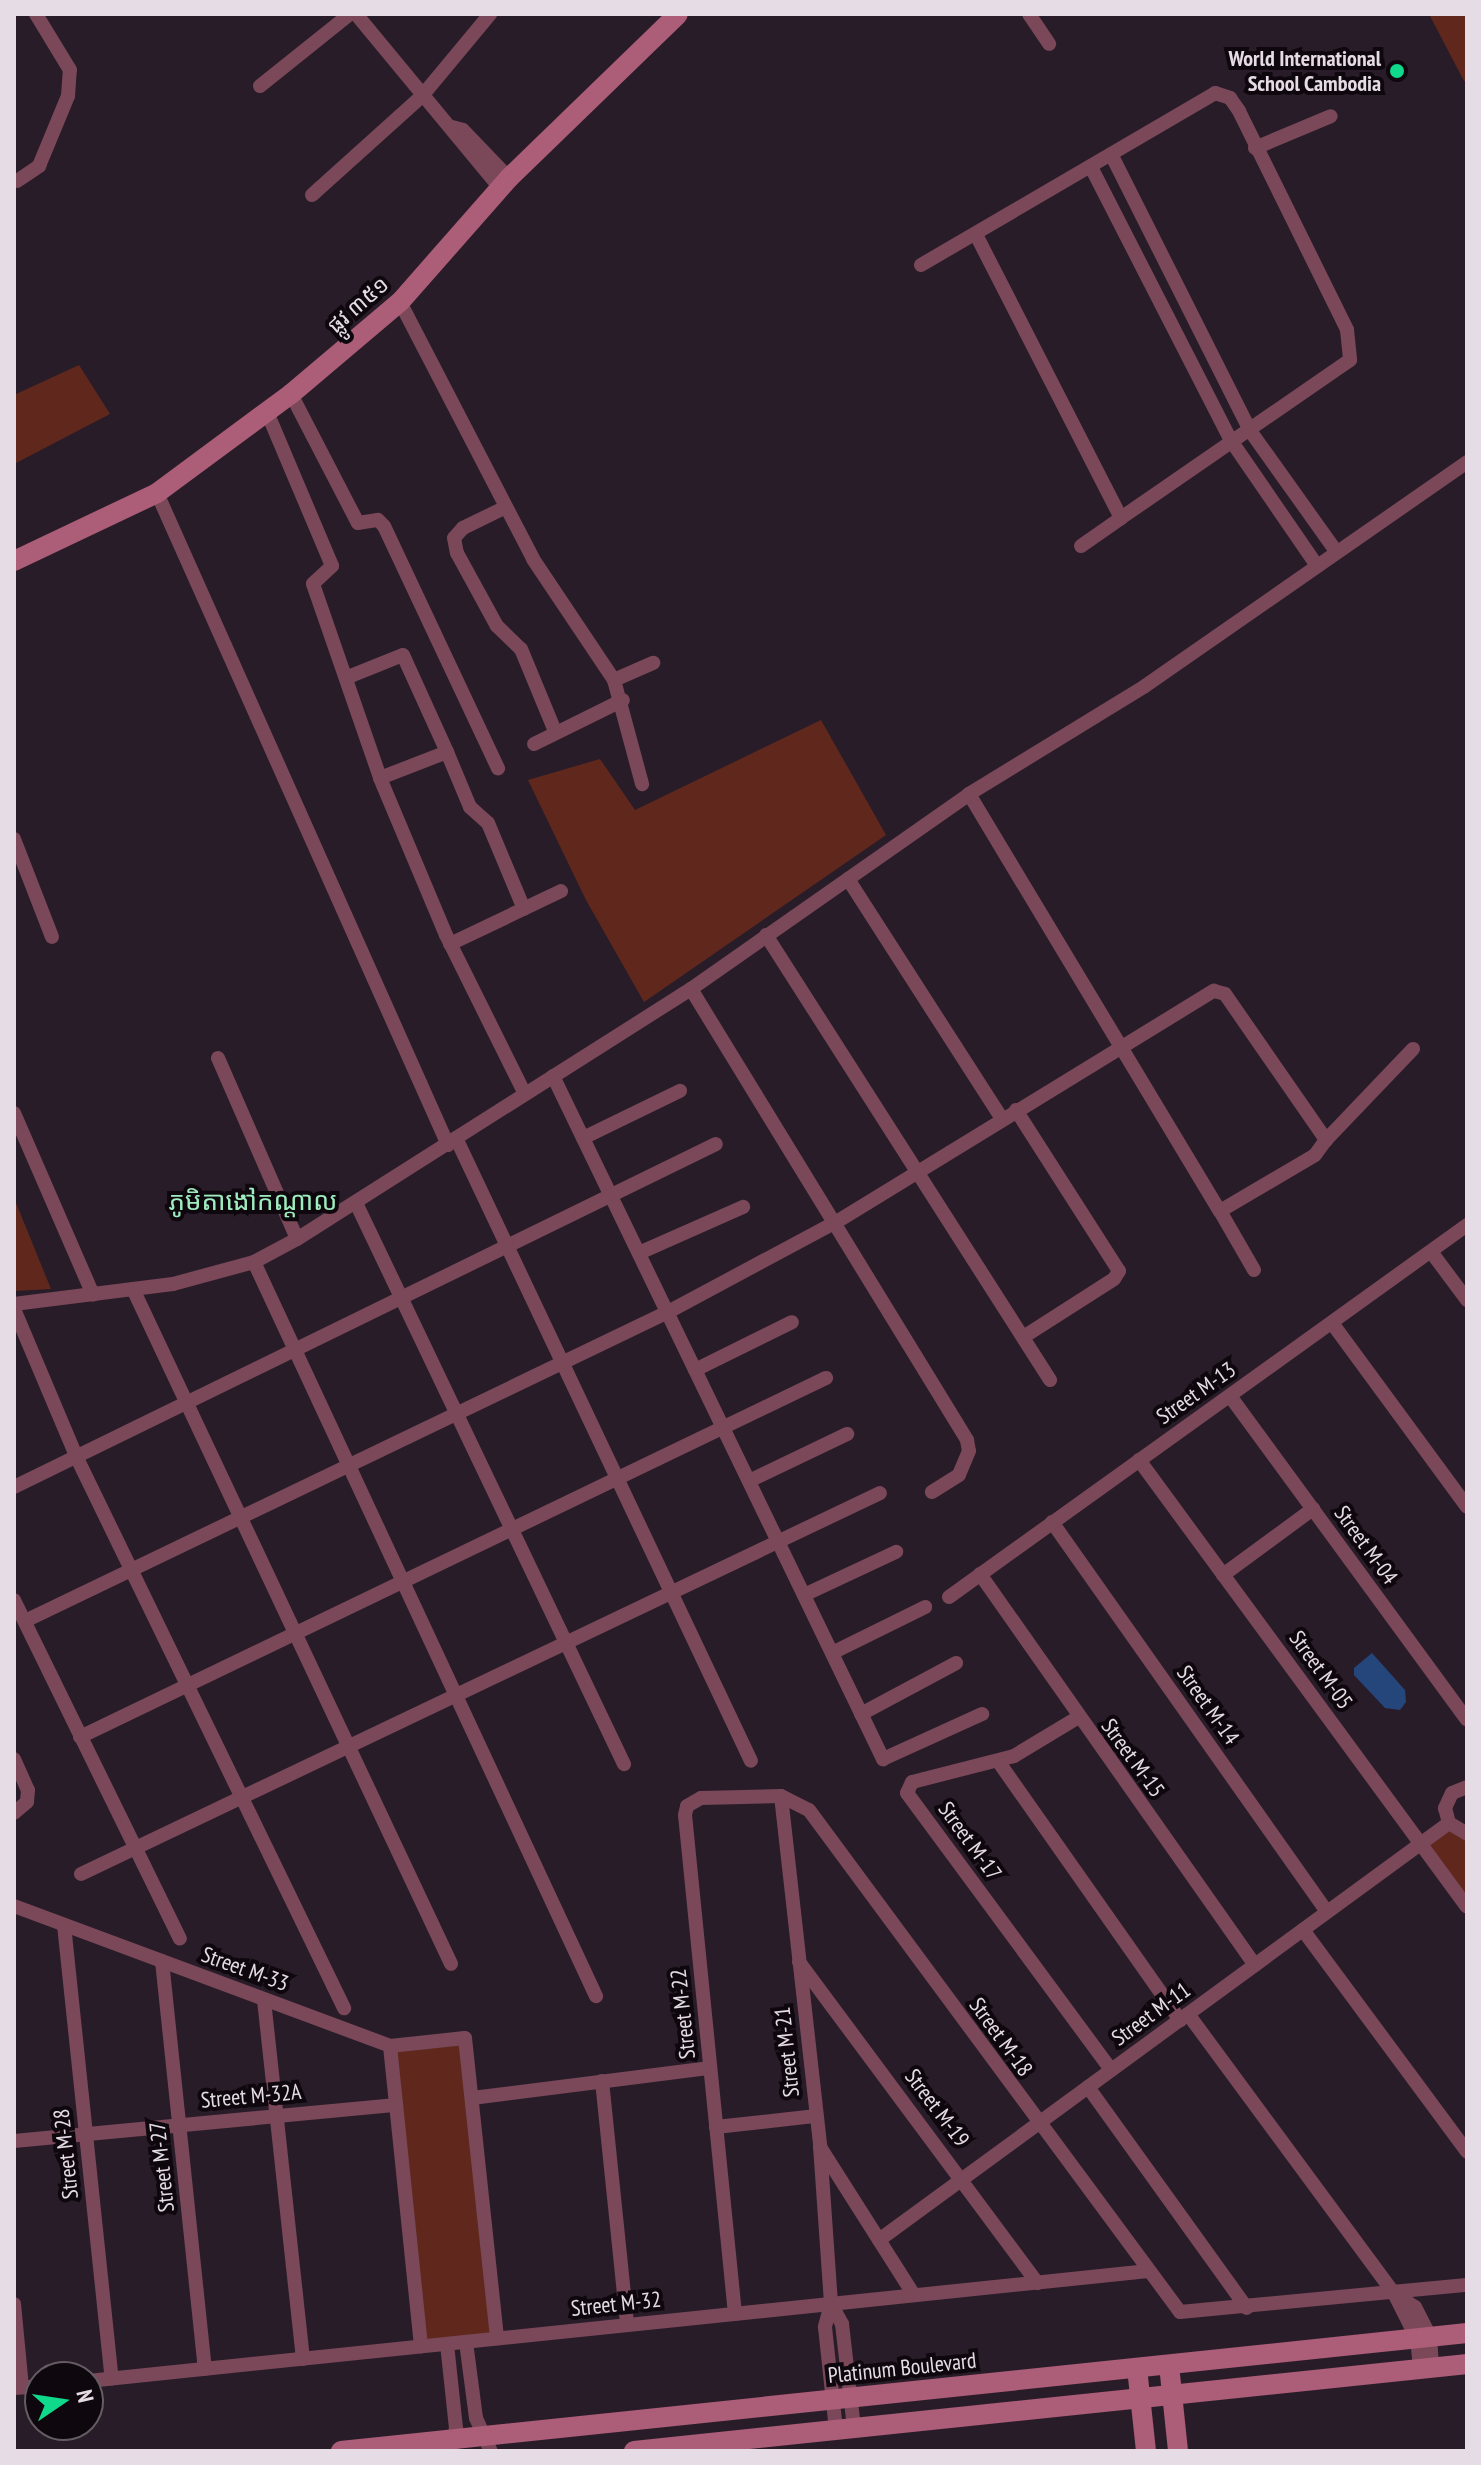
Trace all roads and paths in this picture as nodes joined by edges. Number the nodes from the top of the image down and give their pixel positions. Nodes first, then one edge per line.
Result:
1 (36, 14) edge
2 (350, 14) edge
3 (356, 14) edge
4 (490, 14) edge
5 (678, 14) edge
6 (1029, 14) edge
7 (1049, 44) dead end
8 (260, 86) dead end
9 (422, 96) junction
10 (1331, 116) dead end
11 (1255, 148) junction
12 (1112, 156) junction
13 (1091, 167) junction
14 (17, 181) dead end
15 (504, 183) junction
16 (312, 195) dead end
17 (976, 235) junction
18 (921, 265) dead end
19 (400, 302) junction
20 (291, 394) junction
21 (267, 412) junction
22 (1251, 432) junction
23 (1232, 442) junction
24 (1467, 462) edge
25 (157, 493) junction
26 (504, 508) junction
27 (1121, 518) junction
28 (1081, 546) dead end
29 (1336, 551) junction
30 (14, 561) edge
31 (1316, 564) junction
32 (653, 663) dead end
33 (348, 677) junction
34 (614, 680) junction
35 (623, 700) junction
36 (555, 731) junction
37 (534, 744) dead end
38 (447, 752) junction
39 (498, 768) dead end
40 (380, 778) junction
41 (642, 784) dead end
42 (969, 794) junction
43 (14, 839) edge
44 (848, 879) junction
45 (561, 891) dead end
46 (524, 909) junction
47 (766, 935) junction
48 (52, 937) dead end
49 (450, 944) junction
50 (691, 989) junction
51 (1413, 1049) dead end
52 (1121, 1050) junction
53 (218, 1058) dead end
54 (553, 1076) junction
55 (680, 1091) dead end
56 (524, 1092) junction
57 (1016, 1110) junction
58 (14, 1113) edge
59 (1002, 1119) junction
60 (583, 1138) junction
61 (1326, 1140) junction
62 (452, 1142) junction
63 (716, 1144) dead end
64 (913, 1172) junction
65 (611, 1196) junction
66 (356, 1203) junction
67 (743, 1207) dead end
68 (1220, 1211) junction
69 (838, 1221) junction
70 (1467, 1225) edge
71 (297, 1239) junction
72 (505, 1247) junction
73 (639, 1253) junction
74 (1432, 1253) junction
75 (254, 1262) junction
76 (1254, 1270) dead end
77 (133, 1289) junction
78 (93, 1295) junction
79 (399, 1299) junction
80 (1467, 1300) edge
81 (14, 1306) edge
82 (668, 1312) junction
83 (792, 1322) dead end
84 (1332, 1323) junction
85 (1025, 1336) junction
86 (295, 1350) junction
87 (562, 1364) junction
88 (695, 1370) junction
89 (826, 1378) dead end
90 (1050, 1380) dead end
91 (1230, 1396) junction
92 (186, 1403) junction
93 (457, 1416) junction
94 (723, 1428) junction
95 (847, 1434) dead end
96 (76, 1456) junction
97 (1139, 1460) junction
98 (351, 1468) junction
99 (616, 1479) junction
100 (749, 1481) junction
101 (14, 1487) edge
102 (932, 1492) dead end
103 (880, 1493) dead end
104 (1467, 1507) edge
105 (1313, 1509) junction
106 (242, 1519) junction
107 (1052, 1522) junction
108 (511, 1530) junction
109 (778, 1542) junction
110 (896, 1552) dead end
111 (133, 1570) junction
112 (980, 1574) junction
113 (1223, 1575) junction
114 (403, 1582) junction
115 (671, 1593) junction
116 (804, 1595) junction
117 (949, 1597) dead end
118 (14, 1600) edge
119 (925, 1607) dead end
120 (25, 1621) junction
121 (295, 1634) junction
122 (566, 1643) junction
123 (832, 1653) junction
124 (956, 1663) dead end
125 (188, 1686) junction
126 (456, 1695) junction
127 (861, 1714) junction
128 (982, 1714) dead end
129 (1077, 1718) junction
130 (1467, 1720) edge
131 (80, 1737) junction
132 (349, 1747) junction
133 (14, 1759) edge
134 (751, 1761) dead end
135 (998, 1761) junction
136 (624, 1764) dead end
137 (1467, 1787) edge
138 (781, 1796) junction
139 (242, 1797) junction
140 (14, 1813) edge
141 (1449, 1823) junction
142 (1467, 1834) edge
143 (1421, 1844) junction
144 (134, 1849) junction
145 (81, 1874) dead end
146 (14, 1906) edge
147 (1467, 1907) edge
148 (1327, 1912) junction
149 (64, 1925) junction
150 (1303, 1930) junction
151 (180, 1939) dead end
152 (162, 1961) junction
153 (799, 1962) junction
154 (451, 1964) dead end
155 (1255, 1965) junction
156 (596, 1996) dead end
157 (264, 2000) junction
158 (344, 2008) dead end
159 (1184, 2017) junction
160 (390, 2046) junction
161 (710, 2068) junction
162 (1111, 2070) junction
163 (602, 2081) junction
164 (1088, 2087) junction
165 (472, 2098) junction
166 (396, 2105) junction
167 (277, 2116) junction
168 (816, 2116) junction
169 (1038, 2124) junction
170 (179, 2125) junction
171 (716, 2127) junction
172 (86, 2134) junction
173 (14, 2141) edge
174 (820, 2146) junction
175 (1467, 2152) edge
176 (963, 2179) junction
177 (879, 2240) junction
178 (1148, 2271) junction
179 (1037, 2283) junction
180 (1467, 2285) edge
181 (1394, 2293) junction
182 (914, 2295) junction
183 (14, 2304) edge
184 (831, 2304) junction
185 (1247, 2308) junction
186 (735, 2314) junction
187 (627, 2325) junction
188 (1467, 2333) edge
189 (497, 2338) junction
190 (1423, 2338) junction
191 (466, 2342) junction
192 (447, 2344) junction
193 (421, 2346) junction
194 (303, 2359) junction
195 (1467, 2364) edge
196 (1169, 2365) junction
197 (1137, 2368) junction
198 (1426, 2368) junction
199 (205, 2369) junction
200 (112, 2378) junction
201 (104, 2379) edge
202 (18, 2388) edge
203 (1172, 2395) junction
204 (1140, 2398) junction
205 (841, 2399) junction
206 (845, 2429) junction
207 (487, 2444) edge
208 (453, 2445) edge
209 (341, 2451) edge
210 (634, 2451) edge
211 (1146, 2451) edge
212 (1178, 2451) edge

1 - 14 street
2 - 8 street
3 - 9 street
4 - 9 street
5 - 15 street, ផ្លូវ ៣៥១
6 - 7 street
9 - 15 street
9 - 16 street
10 - 11 street
11 - 12 street
11 - 22 street
12 - 13 street
12 - 22 street
13 - 17 street
13 - 23 street
15 - 19 street, ផ្លូវ ៣៥១
17 - 18 street
17 - 27 street
19 - 20 street, ផ្លូវ ៣៥១
19 - 26 street
20 - 21 street, ផ្លូវ ៣៥១
20 - 39 street
21 - 25 street, ផ្លូវ ៣៥១
21 - 33 street
22 - 23 street
22 - 29 street
23 - 27 street
23 - 31 street
24 - 29 street
25 - 30 street, ផ្លូវ ៣៥១
25 - 62 street
26 - 34 street
26 - 36 street
27 - 28 street
29 - 31 street
31 - 42 street
32 - 34 street
33 - 38 street
33 - 40 street
34 - 35 street
35 - 36 street
35 - 41 street
36 - 37 street
38 - 40 street
38 - 46 street
40 - 49 street
42 - 44 street
42 - 52 street
43 - 48 street
44 - 47 street
44 - 59 street
45 - 46 street
46 - 49 street
47 - 50 street
47 - 64 street
49 - 56 street
50 - 54 street
50 - 69 street
51 - 61 street
52 - 57 street
52 - 61 street
52 - 68 street
53 - 71 street
54 - 56 street
54 - 60 street
55 - 60 street
56 - 62 street
57 - 59 street
57 - 85 street
58 - 78 street
59 - 64 street
60 - 65 street
61 - 68 street
62 - 66 street
62 - 72 street
63 - 65 street
64 - 69 street
64 - 85 street
65 - 72 street
65 - 73 street
66 - 71 street
66 - 79 street
67 - 73 street
68 - 76 street
69 - 82 street
69 - 102 street
70 - 74 street, Street M-13
71 - 75 street
72 - 79 street
72 - 87 street
73 - 82 street
74 - 80 street
74 - 84 street, Street M-13
75 - 77 street
75 - 86 street
77 - 78 street
77 - 92 street
78 - 81 street
79 - 86 street
79 - 93 street
81 - 96 street
82 - 87 street
82 - 88 street
83 - 88 street
84 - 91 street, Street M-13
84 - 104 street
85 - 90 street
86 - 92 street
86 - 98 street
87 - 93 street
87 - 99 street
88 - 94 street
89 - 94 street
91 - 97 street, Street M-13
91 - 105 street, Street M-04
92 - 96 street
92 - 106 street
93 - 98 street
93 - 108 street
94 - 99 street
94 - 100 street
95 - 100 street
96 - 101 street
96 - 111 street
97 - 107 street, Street M-13
97 - 113 street, Street M-05
98 - 106 street
98 - 114 street
99 - 108 street
99 - 115 street
100 - 109 street
103 - 109 street
105 - 113 street
105 - 130 street, Street M-04
106 - 111 street
106 - 121 street
107 - 112 street, Street M-13
107 - 148 street, Street M-14
108 - 114 street
108 - 122 street
109 - 115 street
109 - 116 street
110 - 116 street
111 - 120 street
111 - 125 street
112 - 117 street, Street M-13
112 - 129 street, Street M-15
113 - 143 street, Street M-05
114 - 121 street
114 - 126 street
115 - 122 street
115 - 134 street
116 - 123 street
118 - 120 street
119 - 123 street
120 - 131 street
121 - 125 street
121 - 132 street
122 - 126 street
122 - 136 street
123 - 127 street
124 - 127 street
125 - 131 street
125 - 139 street
126 - 132 street
126 - 156 street
127 - 128 street
129 - 135 street, Street M-17
129 - 155 street, Street M-15
131 - 144 street
132 - 139 street
132 - 154 street
133 - 140 street
135 - 159 street
135 - 162 street, Street M-17
137 - 141 street
138 - 153 street, Street M-21
138 - 161 street, Street M-22
138 - 169 street, Street M-18
139 - 144 street
139 - 158 street
141 - 142 street
141 - 143 street, Street M-11
143 - 147 street, Street M-05
143 - 148 street, Street M-11
144 - 145 street
144 - 151 street
146 - 149 street, Street M-33
148 - 150 street, Street M-11
149 - 152 street, Street M-33
149 - 172 street, Street M-28
150 - 155 street, Street M-11
150 - 175 street
152 - 157 street, Street M-33
152 - 170 street, Street M-27
153 - 168 street, Street M-21
153 - 176 street, Street M-19
155 - 159 street, Street M-11
157 - 160 street, Street M-33
157 - 167 street
159 - 162 street, Street M-11
159 - 181 street
160 - 165 street, Street M-33
160 - 166 street
161 - 163 street
161 - 171 street, Street M-22
162 - 164 street, Street M-11
163 - 165 street
163 - 187 street
164 - 169 street, Street M-11
164 - 185 street
165 - 189 street
166 - 167 street, Street M-32A
166 - 193 street
167 - 170 street, Street M-32A
167 - 194 street
168 - 171 street
168 - 174 street, Street M-21
169 - 176 street, Street M-11
169 - 178 street, Street M-18
170 - 172 street, Street M-32A
170 - 199 street, Street M-27
171 - 186 street, Street M-22
172 - 173 street, Street M-32A
172 - 200 street, Street M-28
174 - 177 street
174 - 184 street, Street M-21
176 - 177 street, Street M-11
176 - 179 street, Street M-19
177 - 182 street
178 - 179 street, Street M-32
178 - 185 street, Street M-18
179 - 182 street, Street M-32
180 - 181 street
181 - 185 street
181 - 190 street
182 - 184 street, Street M-32
183 - 202 street
184 - 186 street, Street M-32
184 - 205 street, Street M-21
186 - 187 street, Street M-32
187 - 189 street, Street M-32
188 - 190 street, Platinum Boulevard
189 - 191 street, Street M-32
190 - 196 street, Platinum Boulevard
190 - 198 street
191 - 192 street, Street M-32
191 - 207 street
192 - 193 street, Street M-32
192 - 208 street
193 - 194 street, Street M-32
194 - 199 street, Street M-32
195 - 198 street
196 - 197 street, Platinum Boulevard
196 - 203 street
197 - 204 street
197 - 205 street, Platinum Boulevard
198 - 203 street
199 - 200 street, Street M-32
200 - 201 street, Street M-32
203 - 204 street
203 - 212 street
204 - 206 street
204 - 211 street
205 - 206 street, Street M-21
205 - 207 street, Platinum Boulevard
206 - 210 street
207 - 208 street, Platinum Boulevard
208 - 209 street, Platinum Boulevard

